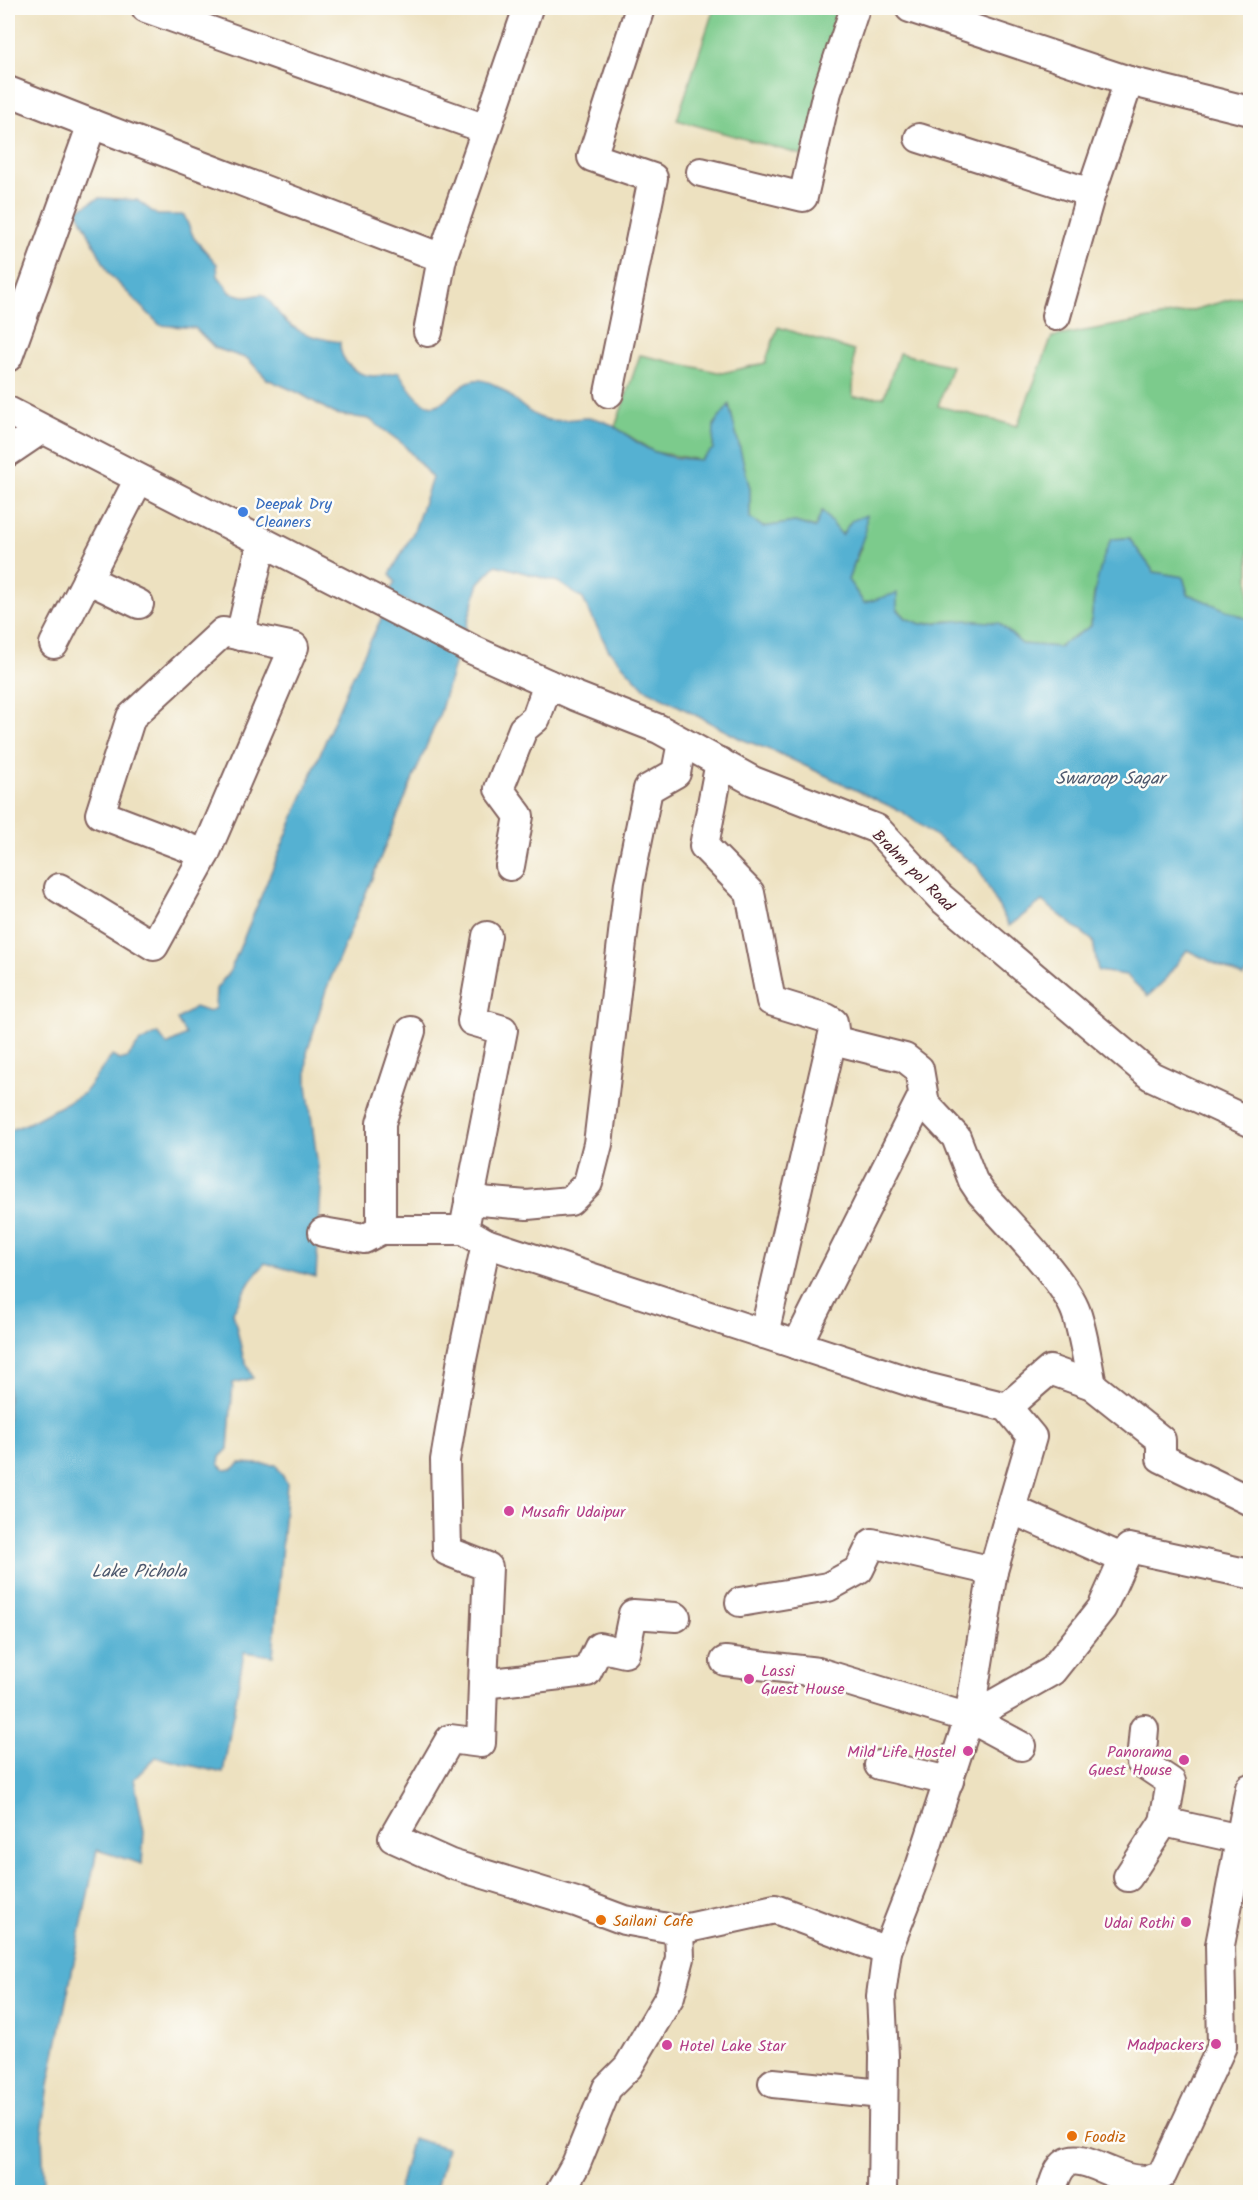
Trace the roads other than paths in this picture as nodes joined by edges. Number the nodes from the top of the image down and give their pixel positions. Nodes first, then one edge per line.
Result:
1 (147, 8) edge
2 (640, 8) edge
3 (855, 8) edge
4 (909, 8) edge
5 (523, 9) edge
6 (1130, 81) junction
7 (8, 91) edge
8 (1251, 111) edge
9 (92, 124) junction
10 (486, 129) junction
11 (919, 138) dead end
12 (701, 172) dead end
13 (1091, 193) junction
14 (442, 258) junction
15 (1056, 316) dead end
16 (428, 332) dead end
17 (8, 357) edge
18 (609, 393) dead end
19 (8, 411) edge
20 (42, 429) junction
21 (8, 452) edge
22 (139, 479) junction
23 (261, 542) junction
24 (87, 579) junction
25 (139, 604) dead end
26 (240, 636) junction
27 (54, 644) dead end
28 (548, 684) junction
29 (682, 742) junction
30 (720, 762) junction
31 (205, 854) junction
32 (510, 866) dead end
33 (59, 888) dead end
34 (487, 936) dead end
35 (411, 1031) dead end
36 (833, 1040) junction
37 (922, 1097) junction
38 (1251, 1122) edge
39 (469, 1200) junction
40 (381, 1230) junction
41 (323, 1232) dead end
42 (475, 1237) junction
43 (764, 1334) junction
44 (797, 1345) junction
45 (1092, 1385) junction
46 (1007, 1407) junction
47 (1251, 1501) edge
48 (1011, 1509) junction
49 (1124, 1559) junction
50 (993, 1571) junction
51 (1251, 1574) edge
52 (740, 1602) dead end
53 (676, 1617) dead end
54 (725, 1661) dead end
55 (483, 1684) junction
56 (969, 1718) junction
57 (1144, 1729) dead end
58 (1022, 1746) dead end
59 (879, 1765) dead end
60 (949, 1781) junction
61 (1251, 1788) edge
62 (1164, 1821) junction
63 (1240, 1839) junction
64 (1128, 1877) dead end
65 (679, 1930) junction
66 (887, 1951) junction
67 (773, 2083) dead end
68 (882, 2094) junction
69 (560, 2193) edge
70 (882, 2193) edge
71 (1050, 2193) edge

1 - 10 street
2 - 18 street
3 - 12 street
4 - 6 street
5 - 10 street
6 - 8 street
6 - 13 street
7 - 9 street
9 - 14 street
9 - 17 street
10 - 14 street
11 - 13 street
13 - 15 street
14 - 16 street
19 - 20 street, Brahm pol Road
20 - 21 street
20 - 22 street, Brahm pol Road
22 - 23 street, Brahm pol Road
22 - 24 street
23 - 26 street
23 - 28 street, Brahm pol Road
24 - 25 street
24 - 27 street
26 - 31 street
26 - 31 street
28 - 29 street, Brahm pol Road
28 - 32 street
29 - 30 street, Brahm pol Road
29 - 39 street
30 - 36 street
30 - 38 street, Brahm pol Road
31 - 33 street
34 - 39 street
35 - 40 street
36 - 37 street
36 - 43 street
37 - 44 street
37 - 45 street
39 - 42 street
40 - 41 street
40 - 42 street
42 - 43 street
42 - 55 street
43 - 44 street
44 - 46 street
45 - 46 street
45 - 47 street
46 - 48 street
48 - 49 street
48 - 50 street
49 - 51 street
49 - 56 street
50 - 52 street
50 - 56 street
53 - 55 street
54 - 56 street
55 - 65 street
56 - 58 street
56 - 60 street
57 - 62 street
59 - 60 street
60 - 66 street
61 - 63 street
62 - 63 street
62 - 64 street
63 - 71 street
65 - 66 street
65 - 69 street
66 - 68 street
67 - 68 street
68 - 70 street

